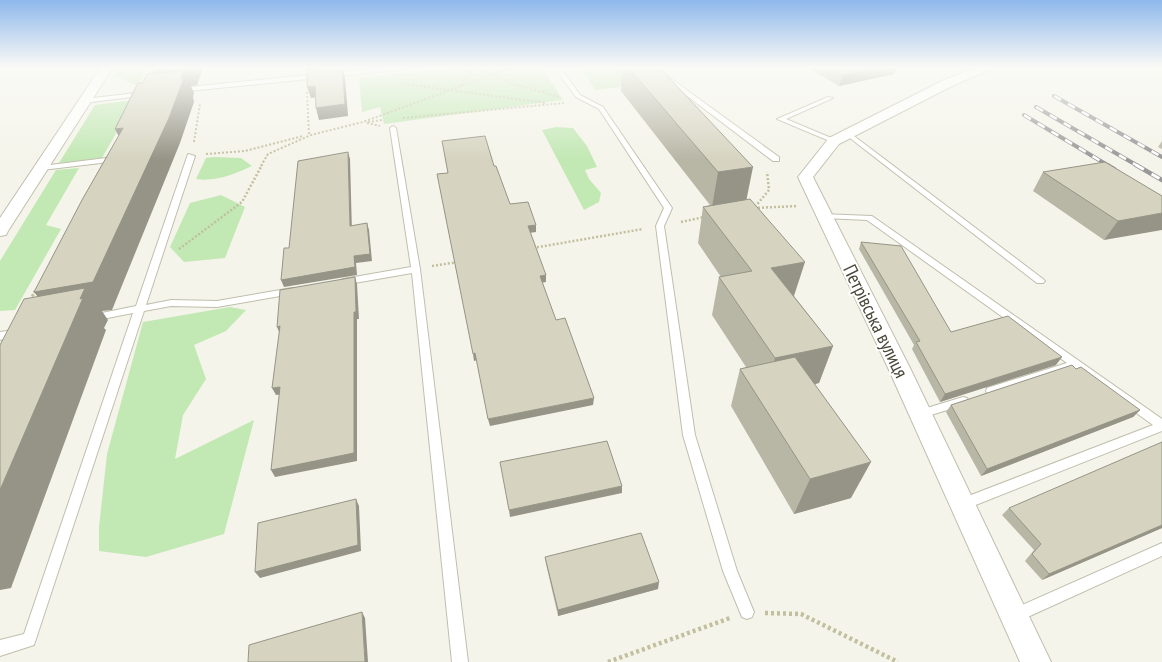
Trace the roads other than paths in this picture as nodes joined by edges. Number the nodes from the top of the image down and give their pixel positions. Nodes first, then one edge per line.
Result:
1 (86, 98) edge
2 (110, 98) edge
3 (582, 98) edge
4 (694, 98) edge
5 (830, 98) dead end
6 (920, 98) edge
7 (84, 101) junction
8 (393, 128) dead end
9 (841, 137) junction
10 (192, 156) road end
11 (776, 159) dead end
12 (106, 160) edge
13 (42, 168) junction
14 (821, 211) junction
15 (0, 231) edge
16 (416, 269) junction
17 (1040, 281) dead end
18 (331, 284) edge
19 (303, 289) edge
20 (139, 309) junction
21 (81, 320) edge
22 (32, 329) edge
23 (0, 336) edge
24 (1076, 364) junction
25 (921, 414) junction
26 (1162, 426) edge
27 (963, 504) junction
28 (1162, 548) edge
29 (746, 612) road end
30 (1015, 616) junction
31 (0, 648) edge
32 (460, 662) edge
33 (1036, 662) edge

1 - 7 street
2 - 7 lane
3 - 29 lane
4 - 11 lane
5 - 9 lane
6 - 9 street, Петрівська вулиця
7 - 13 street
8 - 16 lane
9 - 14 street, Петрівська вулиця
9 - 17 lane
10 - 20 lane
12 - 13 lane
13 - 15 street
14 - 24 lane
14 - 25 street, Петрівська вулиця
16 - 18 lane
16 - 32 lane
19 - 20 lane
20 - 21 lane
20 - 31 lane
22 - 23 lane
24 - 25 lane
24 - 26 lane
25 - 27 street, Петрівська вулиця
26 - 27 lane
27 - 30 street, Петрівська вулиця
28 - 30 lane
30 - 33 street, Петрівська вулиця

